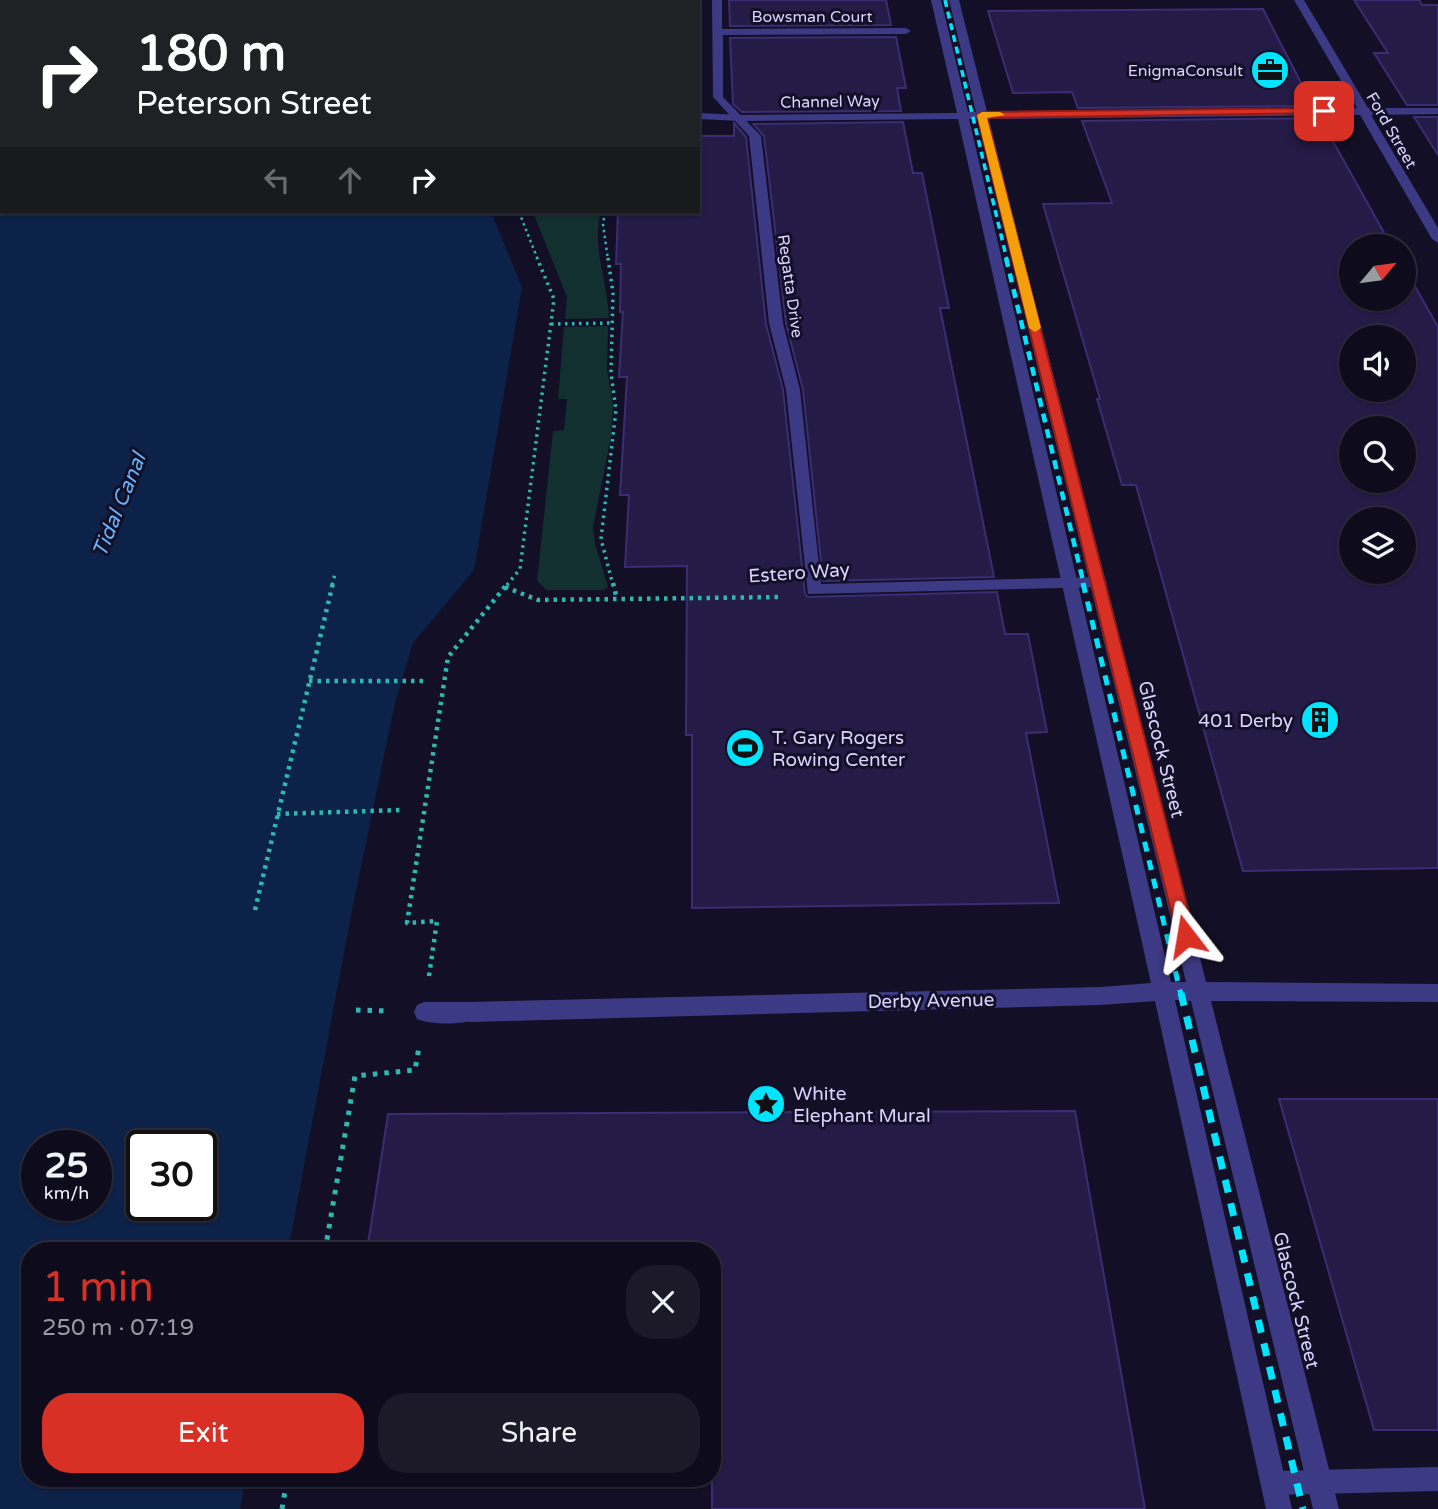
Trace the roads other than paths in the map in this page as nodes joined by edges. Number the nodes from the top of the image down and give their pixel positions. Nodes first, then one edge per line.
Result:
1 (717, 0) edge
2 (936, 0) edge
3 (954, 0) edge
4 (1299, 0) edge
5 (906, 31) dead end
6 (718, 32) junction
7 (1363, 111) junction
8 (1438, 111) edge
9 (962, 115) junction
10 (982, 115) junction
11 (700, 116) edge
12 (743, 118) junction
13 (1438, 239) edge
14 (1099, 583) junction
15 (1072, 584) junction
16 (814, 590) joint
17 (1199, 990) junction
18 (1164, 991) junction
19 (1438, 993) edge
20 (424, 1012) road end
21 (1438, 1479) edge
22 (1320, 1481) junction
23 (1273, 1483) junction
24 (1279, 1509) edge
25 (1326, 1509) edge

1 - 6 street, Regatta Drive
2 - 9 street
3 - 10 street, Glascock Street
4 - 7 street, Ford Street
5 - 6 street, Bowsman Court
6 - 12 street, Regatta Drive
7 - 8 street, Channel Way
7 - 10 street, Channel Way
7 - 13 street, Ford Street
9 - 10 street, Channel Way
9 - 12 street, Channel Way
9 - 15 street
10 - 14 street, Glascock Street
11 - 12 street, Channel Way
12 - 16 street, Regatta Drive
14 - 15 street, Estero Way
14 - 17 street, Glascock Street
15 - 16 street, Estero Way
15 - 18 street
17 - 18 street, Derby Avenue
17 - 19 street, Derby Avenue
17 - 22 street, Glascock Street
18 - 20 street, Derby Avenue
18 - 23 street
21 - 22 street
22 - 23 street
22 - 25 street, Glascock Street
23 - 24 street

